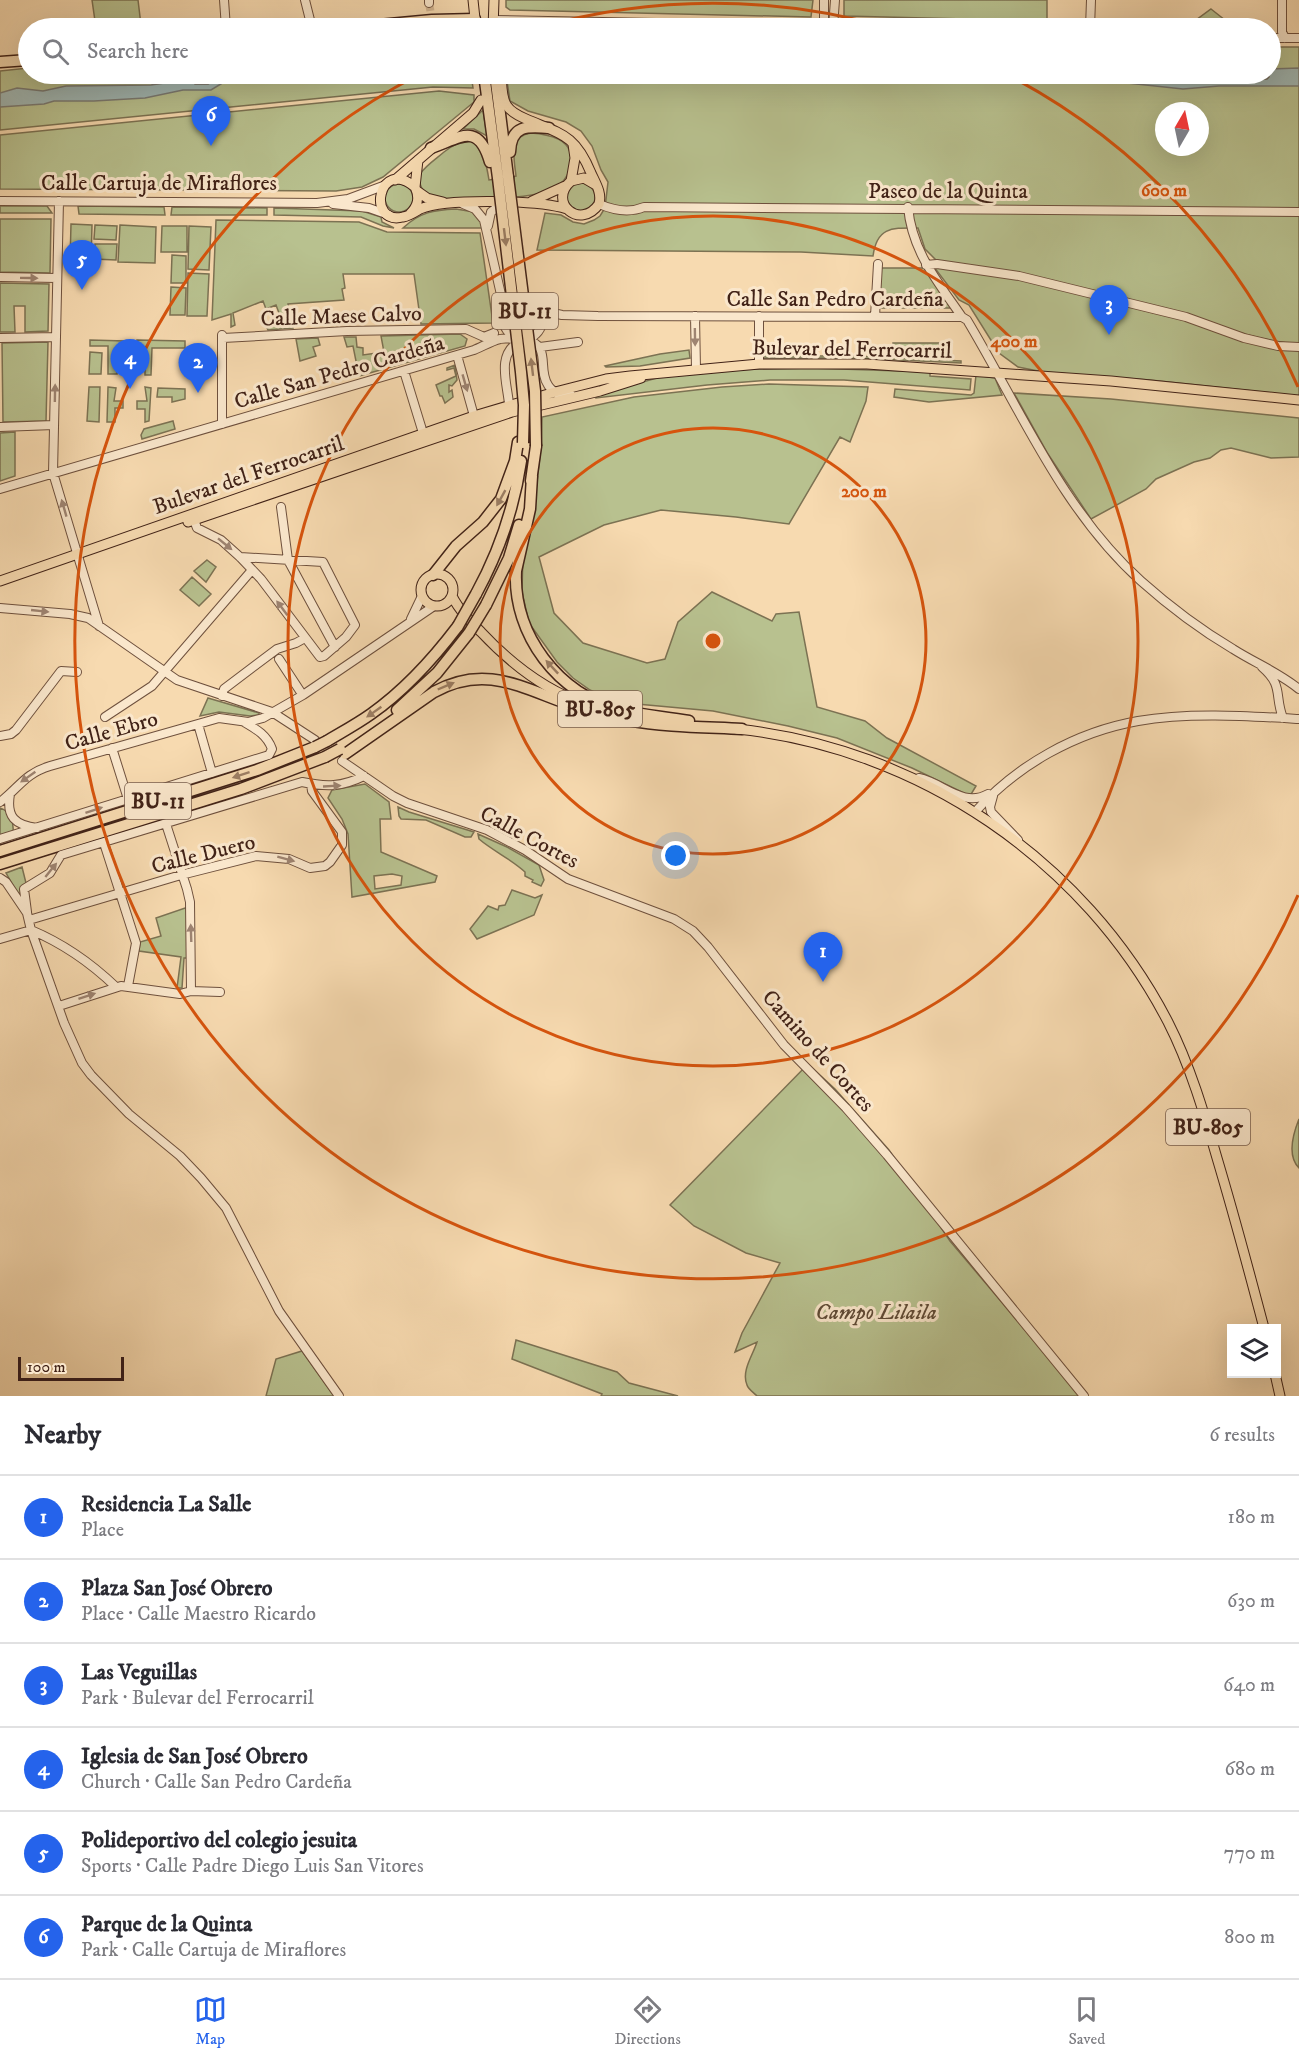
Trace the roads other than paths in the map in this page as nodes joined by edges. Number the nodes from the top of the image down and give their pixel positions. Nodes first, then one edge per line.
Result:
1 (224, 0) edge
2 (305, 0) edge
3 (473, 0) edge
4 (494, 0) edge
5 (824, 0) edge
6 (835, 0) edge
7 (1091, 0) edge
8 (1282, 0) edge
9 (225, 18) edge
10 (310, 18) edge
11 (475, 18) edge
12 (493, 18) edge
13 (824, 18) edge
14 (833, 18) edge
15 (1090, 18) edge
16 (1283, 35) joint
17 (1298, 38) edge
18 (18, 61) edge
19 (0, 63) edge
20 (484, 84) edge
21 (487, 84) edge
22 (494, 84) edge
23 (498, 84) edge
24 (493, 100) junction
25 (549, 128) junction
26 (572, 142) junction
27 (431, 148) junction
28 (418, 160) junction
29 (503, 175) junction
30 (395, 180) junction
31 (568, 183) junction
32 (596, 185) junction
33 (383, 186) junction
34 (416, 189) junction
35 (0, 201) edge
36 (59, 201) junction
37 (530, 202) junction
38 (317, 203) junction
39 (458, 203) junction
40 (503, 203) junction
41 (599, 204) junction
42 (908, 207) junction
43 (567, 208) junction
44 (1299, 212) edge
45 (410, 214) junction
46 (389, 215) junction
47 (488, 231) junction
48 (878, 264) dead end
49 (926, 265) junction
50 (0, 277) edge
51 (57, 278) junction
52 (497, 281) junction
53 (521, 300) junction
54 (539, 310) junction
55 (562, 315) junction
56 (503, 316) junction
57 (695, 316) junction
58 (759, 316) junction
59 (875, 316) junction
60 (963, 317) junction
61 (542, 325) junction
62 (494, 333) junction
63 (56, 337) junction
64 (0, 338) edge
65 (521, 340) junction
66 (578, 342) dead end
67 (1299, 346) edge
68 (540, 347) junction
69 (481, 348) junction
70 (457, 355) junction
71 (759, 364) junction
72 (696, 369) junction
73 (404, 371) junction
74 (999, 372) junction
75 (654, 374) junction
76 (600, 391) junction
77 (555, 392) junction
78 (1299, 400) edge
79 (510, 404) junction
80 (473, 413) junction
81 (222, 424) junction
82 (54, 425) junction
83 (0, 427) edge
84 (423, 433) junction
85 (448, 433) junction
86 (520, 443) junction
87 (54, 472) junction
88 (532, 476) junction
89 (0, 489) edge
90 (281, 507) dead end
91 (195, 524) junction
92 (78, 557) junction
93 (240, 557) junction
94 (288, 560) junction
95 (252, 570) junction
96 (433, 575) junction
97 (0, 581) edge
98 (0, 586) edge
99 (422, 596) junction
100 (452, 596) junction
101 (445, 604) junction
102 (92, 605) junction
103 (434, 606) junction
104 (0, 608) edge
105 (462, 613) junction
106 (79, 616) junction
107 (409, 622) junction
108 (99, 626) junction
109 (304, 638) junction
110 (334, 647) junction
111 (279, 659) dead end
112 (1253, 660) junction
113 (77, 672) dead end
114 (164, 673) junction
115 (1299, 689) edge
116 (300, 691) dead end
117 (222, 696) junction
118 (1279, 703) junction
119 (272, 712) junction
120 (105, 717) dead end
121 (1266, 717) junction
122 (1283, 718) junction
123 (1299, 719) edge
124 (243, 721) junction
125 (198, 724) junction
126 (742, 729) junction
127 (264, 735) junction
128 (0, 736) edge
129 (315, 743) junction
130 (112, 748) junction
131 (337, 756) junction
132 (212, 773) junction
133 (364, 776) junction
134 (911, 777) junction
135 (311, 784) junction
136 (997, 789) junction
137 (10, 794) junction
138 (128, 799) junction
139 (0, 803) edge
140 (9, 809) junction
141 (975, 812) junction
142 (166, 824) junction
143 (38, 828) junction
144 (0, 839) edge
145 (104, 843) junction
146 (1028, 850) junction
147 (0, 851) edge
148 (0, 864) edge
149 (181, 875) junction
150 (0, 879) edge
151 (120, 893) junction
152 (28, 917) junction
153 (674, 918) joint
154 (31, 930) junction
155 (0, 939) edge
156 (128, 986) junction
157 (116, 987) junction
158 (191, 991) junction
159 (220, 993) dead end
160 (59, 1006) junction
161 (1263, 1324) edge
162 (1276, 1378) edge
163 (339, 1396) edge
164 (1084, 1396) edge
165 (1280, 1396) edge

1 - 9 street
2 - 10 street
3 - 11 main road
4 - 12 main road
5 - 13 street
6 - 14 street
7 - 15 street
8 - 16 street
16 - 17 street
18 - 19 highway
20 - 24 highway
21 - 24 highway, BU-11
22 - 24 highway, BU-11
23 - 24 main road
24 - 25 main road
24 - 27 main road
24 - 29 highway, BU-11
25 - 26 main road
25 - 29 highway
26 - 31 main road
26 - 32 main road
27 - 28 main road
27 - 29 highway
28 - 30 main road
28 - 34 main road
29 -> 86 highway, BU-11, bridge
88 -> 29 highway, BU-11, bridge
30 - 33 main road
30 - 34 main road
31 - 32 main road
31 - 37 main road
31 - 43 main road
32 - 41 main road
33 - 38 street, Calle Cartuja de Miraflores
33 - 46 main road
34 - 39 main road
34 - 45 main road
35 - 36 street, Calle Cartuja de Miraflores
36 - 38 street, Calle Cartuja de Miraflores
36 - 51 street
37 - 40 main road
37 - 43 main road
38 - 46 street, Calle Cartuja de Miraflores
39 - 40 main road
39 - 45 main road
39 - 47 street
40 - 47 street
41 - 42 street, Paseo de la Quinta
41 - 43 main road
42 - 44 street, Paseo de la Quinta
42 - 49 street
45 - 46 main road
47 - 52 street
48 - 59 street
49 - 60 street
49 - 67 street
50 -> 51 street
51 - 63 street
52 - 53 street
52 - 56 street
53 - 54 street
53 - 56 street
54 - 55 street, Calle San Pedro Cardeña
54 - 61 street
55 - 57 street, Calle San Pedro Cardeña
55 - 61 street, Calle San Pedro Cardeña
56 - 62 street
56 - 65 street
57 - 58 street, Calle San Pedro Cardeña
57 -> 72 street
58 - 59 street, Calle San Pedro Cardeña
58 - 71 street
59 - 60 street, Calle San Pedro Cardeña
60 - 74 street
61 - 65 street
62 - 69 street
62 - 81 street, Calle Maese Calvo
63 - 64 street
82 -> 63 street
65 - 68 street
65 - 69 street, Calle San Pedro Cardeña
65 - 79 street
66 - 68 street
68 - 77 street
69 - 70 street, Calle San Pedro Cardeña
70 - 73 street, Calle San Pedro Cardeña
70 -> 80 street
71 - 72 main road, Bulevar del Ferrocarril
71 - 74 main road, Bulevar del Ferrocarril
72 - 75 main road, Bulevar del Ferrocarril
73 - 81 street, Calle San Pedro Cardeña
73 - 84 street
74 - 78 main road, Bulevar del Ferrocarril
74 - 112 street
75 - 76 main road, Bulevar del Ferrocarril
75 - 77 main road, Bulevar del Ferrocarril
76 - 77 street
76 - 85 main road, Bulevar del Ferrocarril
77 - 79 main road, Bulevar del Ferrocarril
79 - 80 main road, Bulevar del Ferrocarril
79 - 85 street, Bulevar del Ferrocarril
80 - 84 main road, Bulevar del Ferrocarril
81 - 87 street, Calle San Pedro Cardeña
82 - 83 street
82 - 87 street
84 - 92 main road, Bulevar del Ferrocarril
85 - 91 main road, Bulevar del Ferrocarril
86 -> 96 highway
86 -> 129 highway, BU-11, bridge
87 - 89 street, Calle San Pedro Cardeña
92 -> 87 street
126 -> 88 highway
88 - 131 highway, BU-11, bridge
90 - 94 street
91 - 92 main road, Bulevar del Ferrocarril
91 -> 93 street
92 - 97 main road, Bulevar del Ferrocarril
92 - 98 main road, Bulevar del Ferrocarril
92 - 102 street
93 - 94 street
93 - 95 street
94 - 110 street
94 - 110 street
109 -> 95 street
95 - 114 street
96 - 99 main road
96 - 100 main road, BU-805
99 - 103 main road
99 - 107 street
100 - 101 main road
100 - 105 main road, BU-805
101 - 103 main road
101 - 105 main road, BU-805
102 - 106 street
102 - 108 street
103 - 107 street, Calle Ebro
104 -> 106 street
105 - 126 main road, BU-805
106 - 108 street
107 - 119 street, Calle Ebro
108 - 114 street
109 - 110 street
109 - 117 street
111 - 116 street
112 - 115 street
112 - 118 street
113 - 128 street
114 - 117 street
114 - 120 street
117 - 119 street
118 - 121 street
118 - 122 street
119 - 124 street, Calle Ebro
119 - 127 street
119 - 129 street
121 - 122 street
121 - 136 street
122 - 123 street
124 - 125 street, Calle Ebro
124 - 127 street, Calle Ebro
125 - 130 street, Calle Ebro
125 - 132 street
131 -> 126 highway
126 - 134 main road, BU-805
127 - 132 street
129 -> 147 highway, BU-11
130 -> 137 street, Calle Ebro
130 - 138 street
131 - 133 street, Calle Cortes
131 - 148 highway, BU-11
132 - 138 street
135 -> 133 street
133 - 153 street, Calle Cortes
134 - 136 street
134 - 141 main road, BU-805
135 - 142 street
149 -> 135 street, Calle Duero
136 - 141 street
136 - 146 street
137 - 139 street, Calle Ebro
137 - 140 street
143 -> 138 street
139 - 140 street
140 - 143 street
141 - 146 main road, BU-805
142 - 145 street
142 - 149 street
143 - 144 street
145 - 151 street
152 -> 145 street
146 - 161 main road, BU-805
149 - 151 street, Calle Duero
158 -> 149 street
150 - 152 street
151 - 152 street, Calle Duero
151 - 156 street
152 - 154 street
153 - 164 street, Camino de Cortes
154 - 155 street
154 - 157 street
154 - 160 street
156 - 157 street
156 - 158 street
160 -> 157 street
158 - 159 street
160 - 163 street
162 - 165 main road

